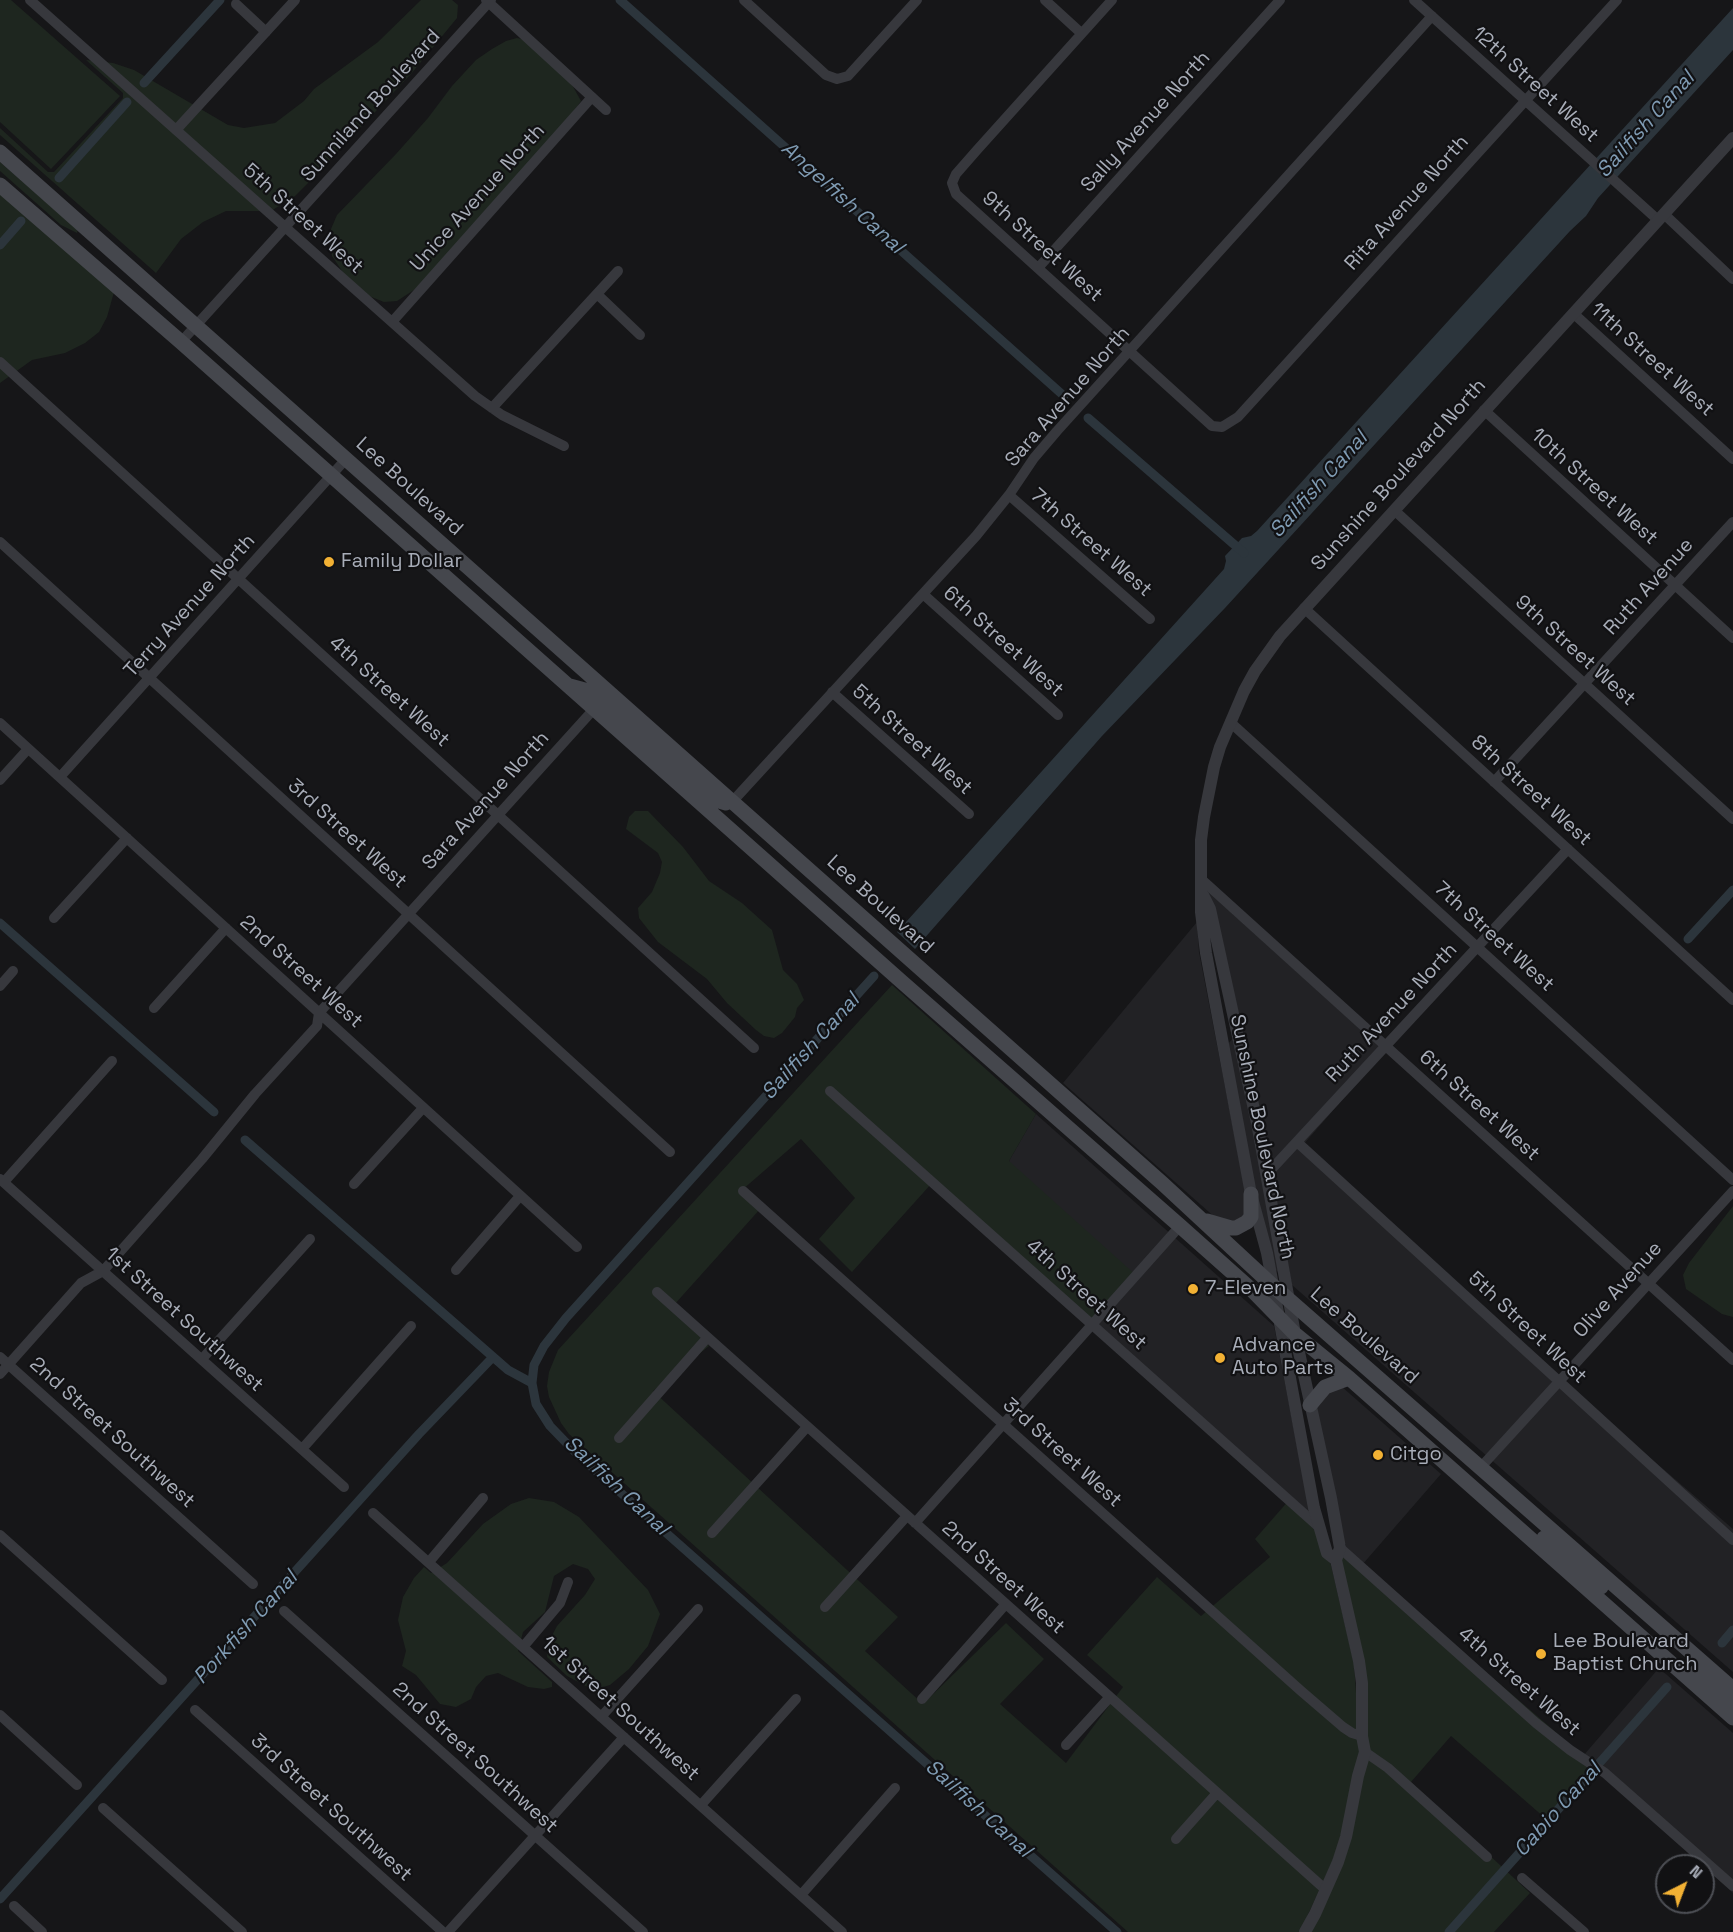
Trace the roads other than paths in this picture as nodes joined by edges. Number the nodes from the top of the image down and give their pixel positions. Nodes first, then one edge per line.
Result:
1 (30, 0) edge
2 (295, 0) edge
3 (744, 0) edge
4 (1045, 0) edge
5 (1112, 0) edge
6 (1281, 0) edge
7 (1414, 0) edge
8 (1600, 0) edge
9 (488, 1) edge
10 (915, 1) edge
11 (236, 4) dead end
12 (1613, 4) edge
13 (1432, 16) junction
14 (266, 32) junction
15 (1082, 33) junction
16 (591, 97) junction
17 (1526, 100) junction
18 (606, 110) dead end
19 (176, 130) junction
20 (1733, 138) edge
21 (0, 152) edge
22 (0, 185) edge
23 (1661, 217) junction
24 (285, 227) junction
25 (1038, 268) junction
26 (618, 271) dead end
27 (1733, 279) edge
28 (597, 294) junction
29 (1574, 313) junction
30 (392, 322) junction
31 (196, 326) junction
32 (640, 335) dead end
33 (181, 342) junction
34 (1130, 351) junction
35 (0, 362) edge
36 (492, 408) junction
37 (1484, 410) junction
38 (1222, 428) joint
39 (564, 446) dead end
40 (346, 459) junction
41 (1733, 459) edge
42 (332, 476) junction
43 (1009, 495) junction
44 (1394, 510) junction
45 (1733, 522) edge
46 (0, 542) edge
47 (239, 579) junction
48 (1676, 586) junction
49 (923, 594) junction
50 (1304, 608) junction
51 (1150, 619) dead end
52 (1733, 638) edge
53 (148, 677) junction
54 (1585, 684) junction
55 (567, 685) junction
56 (832, 692) junction
57 (594, 709) junction
58 (1058, 716) dead end
59 (1230, 722) junction
60 (0, 723) edge
61 (28, 748) junction
62 (60, 777) junction
63 (0, 780) edge
64 (1494, 782) junction
65 (732, 802) junction
66 (969, 814) dead end
67 (498, 815) junction
68 (1733, 819) edge
69 (127, 838) junction
70 (1568, 849) junction
71 (1202, 879) junction
72 (1202, 892) junction
73 (408, 914) junction
74 (54, 918) dead end
75 (226, 928) junction
76 (1478, 947) junction
77 (1206, 953) junction
78 (13, 971) dead end
79 (0, 986) edge
80 (1733, 1000) edge
81 (154, 1008) dead end
82 (319, 1013) junction
83 (1236, 1026) junction
84 (1223, 1044) junction
85 (1386, 1046) junction
86 (754, 1048) dead end
87 (112, 1061) dead end
88 (830, 1091) dead end
89 (423, 1108) junction
90 (1297, 1142) junction
91 (670, 1152) dead end
92 (1267, 1174) junction
93 (2, 1180) edge
94 (1733, 1180) edge
95 (354, 1184) dead end
96 (743, 1191) dead end
97 (1733, 1191) edge
98 (1251, 1194) junction
99 (520, 1196) junction
100 (1201, 1218) junction
101 (1180, 1226) junction
102 (310, 1239) dead end
103 (577, 1247) dead end
104 (456, 1270) dead end
105 (103, 1271) junction
106 (1648, 1284) junction
107 (1272, 1285) junction
108 (657, 1292) dead end
109 (1290, 1300) junction
110 (1278, 1317) junction
111 (1092, 1325) junction
112 (411, 1326) dead end
113 (1295, 1334) junction
114 (707, 1338) junction
115 (202, 1359) junction
116 (1733, 1360) edge
117 (4, 1361) edge
118 (0, 1374) edge
119 (1349, 1378) junction
120 (1559, 1382) junction
121 (1310, 1405) junction
122 (1003, 1424) junction
123 (807, 1427) junction
124 (619, 1437) dead end
125 (302, 1449) junction
126 (1481, 1467) junction
127 (345, 1487) dead end
128 (483, 1498) dead end
129 (373, 1513) dead end
130 (911, 1519) junction
131 (1510, 1521) junction
132 (1319, 1527) junction
133 (712, 1533) dead end
134 (0, 1535) edge
135 (1733, 1540) edge
136 (1340, 1548) junction
137 (1336, 1560) junction
138 (429, 1562) junction
139 (567, 1582) dead end
140 (253, 1584) dead end
141 (1632, 1600) junction
142 (1005, 1605) junction
143 (825, 1607) dead end
144 (698, 1609) dead end
145 (284, 1611) dead end
146 (1632, 1629) junction
147 (523, 1647) junction
148 (162, 1680) dead end
149 (1733, 1689) edge
150 (1109, 1698) junction
151 (796, 1699) dead end
152 (922, 1699) dead end
153 (1733, 1702) edge
154 (195, 1710) dead end
155 (0, 1715) edge
156 (602, 1717) junction
157 (1733, 1718) edge
158 (1362, 1736) junction
159 (624, 1737) junction
160 (1066, 1745) dead end
161 (1365, 1752) junction
162 (77, 1785) dead end
163 (895, 1788) dead end
164 (1216, 1794) junction
165 (701, 1805) junction
166 (103, 1808) dead end
167 (535, 1835) junction
168 (1176, 1839) dead end
169 (1488, 1857) dead end
170 (1522, 1878) dead end
171 (1733, 1886) edge
172 (1326, 1890) junction
173 (801, 1895) junction
174 (14, 1906) dead end
175 (42, 1932) edge
176 (242, 1932) edge
177 (443, 1932) edge
178 (448, 1932) edge
179 (643, 1932) edge
180 (842, 1932) edge
181 (1305, 1932) edge
182 (1584, 1932) edge

1 - 19 street, 5th Street West
2 - 14 street
3 - 10 street
4 - 15 street
5 - 15 street
6 - 25 street, Sally Avenue North
7 - 13 street, 12th Street West
8 - 12 street
9 - 16 street
9 - 24 street, Sunniland Boulevard
11 - 14 street
12 - 17 street, Rita Avenue North
13 - 17 street, 12th Street West
13 - 34 street, Sara Avenue North
14 - 19 street
15 - 25 street, 9th Street West
16 - 18 street
16 - 30 street, Unice Avenue North
17 - 23 street, 12th Street West
17 - 38 street, Rita Avenue North
19 - 24 street, 5th Street West
20 - 23 street, Sunshine Boulevard North
21 - 31 main road, Lee Boulevard
22 - 33 main road
23 - 27 street, 12th Street West
23 - 29 street, Sunshine Boulevard North
24 - 30 street, 5th Street West
24 - 31 street, Sunniland Boulevard
25 - 34 street, 9th Street West
26 - 28 street
28 - 32 street
28 - 36 street
29 - 37 street, Sunshine Boulevard North
29 - 41 street, 11th Street West
30 - 36 street, 5th Street West
31 - 33 street, Sunniland Boulevard
31 - 40 main road, Lee Boulevard
33 - 42 main road
34 - 38 street, 9th Street West
34 - 43 street, Sara Avenue North
35 - 47 street, 4th Street West
36 - 39 street, 5th Street West
37 - 44 street, Sunshine Boulevard North
37 - 48 street, 10th Street West
40 - 42 street, Terry Avenue North
40 - 65 main road, Lee Boulevard
42 - 47 street, Terry Avenue North
42 - 55 main road
43 - 49 street, Sara Avenue North
43 - 51 street, 7th Street West
44 - 50 street, Sunshine Boulevard North
44 - 54 street, 9th Street West
45 - 48 street, Ruth Avenue
46 - 53 street, 3rd Street West
47 - 53 street, Terry Avenue North
47 - 67 street, 4th Street West
48 - 52 street, 10th Street West
48 - 54 street, Ruth Avenue
49 - 56 street, Sara Avenue North
49 - 58 street, 6th Street West
50 - 59 street, Sunshine Boulevard North
50 - 64 street, 8th Street West
53 - 62 street, Terry Avenue North
53 - 73 street, 3rd Street West
54 - 64 street, Ruth Avenue
54 - 68 street, 9th Street West
55 - 57 main road
55 - 65 main road
56 - 65 street, Sara Avenue North
56 - 66 street, 5th Street West
57 - 67 street, Sara Avenue North
57 - 101 main road
59 - 71 street, Sunshine Boulevard North
59 - 76 street, 7th Street West
60 - 61 street, 2nd Street West
61 - 62 street, 2nd Street West
61 - 63 street
62 - 69 street, 2nd Street West
64 - 70 street, 8th Street West
65 - 100 main road, Lee Boulevard
67 - 73 street, Sara Avenue North
67 - 86 street, 4th Street West
69 - 74 street
69 - 75 street, 2nd Street West
70 - 76 street, Ruth Avenue North
70 - 80 street, 8th Street West
71 - 72 street, Sunshine Boulevard North
71 - 85 street, 6th Street West
72 - 77 street, Sunshine Boulevard North
72 - 83 street, Sunshine Boulevard North
73 - 82 street, Sara Avenue North
73 - 91 street, 3rd Street West
75 - 81 street
75 - 82 street, 2nd Street West
76 - 85 street, Ruth Avenue North
76 - 94 street, 7th Street West
77 - 83 street
77 - 84 street, Sunshine Boulevard North
78 - 79 street
82 - 89 street, 2nd Street West
82 - 105 street, Sara Avenue North
83 - 84 street
83 - 92 street, Sunshine Boulevard North
84 - 98 street, Sunshine Boulevard North
85 - 90 street, Ruth Avenue North
85 - 106 street, 6th Street West
87 - 93 street
88 - 111 street, 4th Street West
89 - 95 street
89 - 99 street, 2nd Street West
90 - 92 street, Ruth Avenue North
90 - 120 street, 5th Street West
92 - 109 street, Sunshine Boulevard North
93 - 105 street, 1st Street Southwest
96 - 122 street, 3rd Street West
97 - 106 street, Olive Avenue
98 - 100 main road
98 - 107 street, Sunshine Boulevard North
99 - 103 street, 2nd Street West
99 - 104 street
100 - 107 main road, Lee Boulevard
101 - 110 main road
101 - 111 street
102 - 115 street
105 - 115 street, 1st Street Southwest
105 - 117 street, Sara Avenue North
106 - 116 street, 6th Street West
106 - 120 street, Olive Avenue
107 - 109 main road, Lee Boulevard
107 - 110 street, Sunshine Boulevard North
108 - 114 street, 2nd Street West
109 - 113 street, Sunshine Boulevard North
109 - 126 main road, Lee Boulevard
110 - 113 main road
110 - 132 street, Sunshine Boulevard North
111 - 122 street
111 - 132 street, 4th Street West
112 - 125 street
113 - 119 main road
113 - 121 street, Sunshine Boulevard North
114 - 123 street, 2nd Street West
114 - 124 street
115 - 125 street, 1st Street Southwest
117 - 118 street, Sara Avenue North
117 - 140 street, 2nd Street Southwest
119 - 121 main road
119 - 131 main road
120 - 126 street, Olive Avenue
120 - 135 street, 5th Street West
121 - 136 street, Sunshine Boulevard North
122 - 130 street
122 - 158 street, 3rd Street West
123 - 130 street, 2nd Street West
123 - 133 street
125 - 127 street, 1st Street Southwest
126 - 141 main road, Lee Boulevard
128 - 138 street
129 - 138 street, 1st Street Southwest
130 - 142 street, 2nd Street West
130 - 143 street
131 - 141 main road
131 - 146 main road
132 - 137 street, Sunshine Boulevard North
134 - 148 street
136 - 137 street
136 - 171 street, 4th Street West
137 - 158 street, Sunshine Boulevard North
138 - 147 street, 1st Street Southwest
139 - 147 street
141 - 149 main road, Lee Boulevard
142 - 150 street, 2nd Street West
142 - 152 street
144 - 156 street
145 - 167 street, 2nd Street Southwest
146 - 153 main road
146 - 157 main road
147 - 156 street, 1st Street Southwest
150 - 160 street
150 - 164 street, 2nd Street West
151 - 165 street
154 - 177 street, 3rd Street Southwest
155 - 162 street
156 - 159 street, 1st Street Southwest
158 - 161 street, Sunshine Boulevard North
159 - 165 street, 1st Street Southwest
159 - 167 street
161 - 169 street
161 - 172 street, Sunshine Boulevard North
163 - 173 street
164 - 168 street
164 - 172 street, 2nd Street West
165 - 173 street, 1st Street Southwest
166 - 176 street
167 - 178 street
167 - 179 street, 2nd Street Southwest
170 - 182 street
172 - 181 street, Sunshine Boulevard North
173 - 180 street, 1st Street Southwest
174 - 175 street

